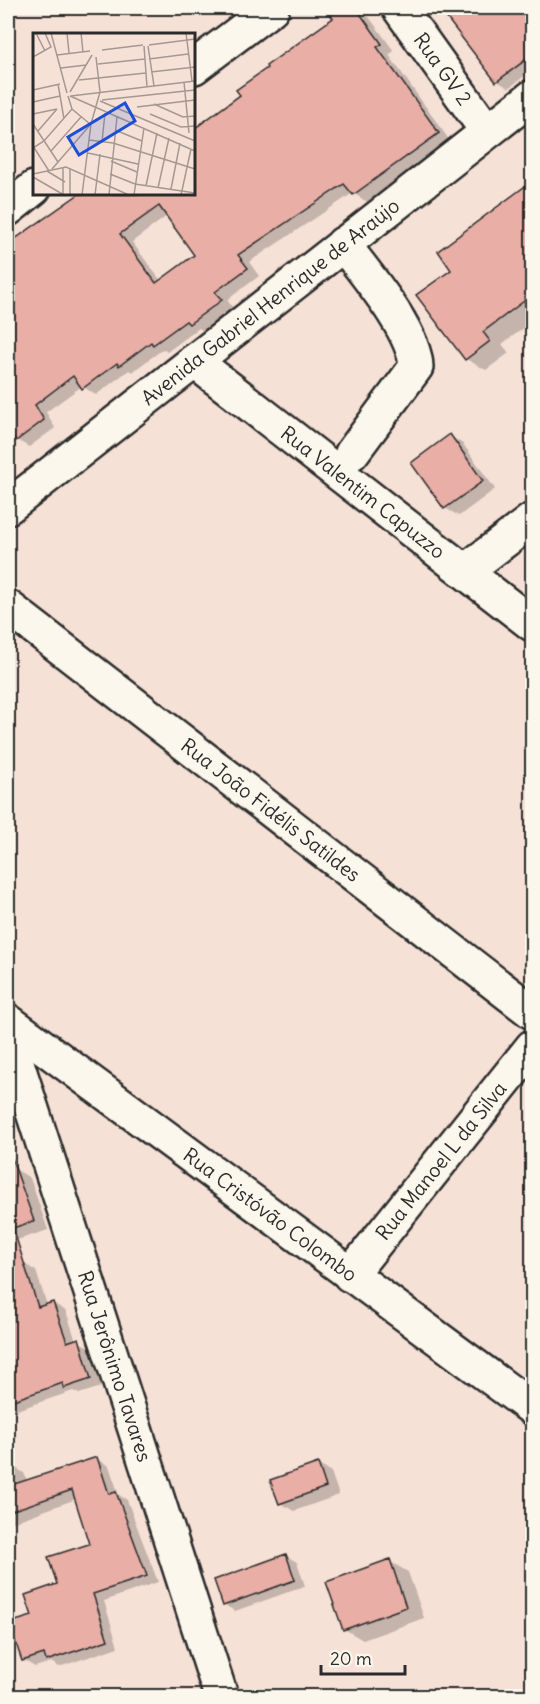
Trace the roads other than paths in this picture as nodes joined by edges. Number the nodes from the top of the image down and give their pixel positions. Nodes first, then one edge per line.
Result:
1 (272, 8) edge
2 (399, 8) edge
3 (195, 66) edge
4 (532, 97) edge
5 (487, 130) junction
6 (33, 189) edge
7 (8, 209) edge
8 (343, 244) junction
9 (194, 361) junction
10 (352, 453) dead end
11 (8, 507) edge
12 (532, 520) edge
13 (465, 571) junction
14 (8, 607) edge
15 (532, 624) edge
16 (532, 1012) edge
17 (8, 1034) edge
18 (532, 1047) edge
19 (350, 1275) junction
20 (532, 1408) edge
21 (221, 1696) edge

1 - 3 street
2 - 5 street, Rua GV 2
4 - 5 street, Avenida Gabriel Henrique de Araújo
5 - 8 street, Avenida Gabriel Henrique de Araújo
6 - 7 street
8 - 9 street, Avenida Gabriel Henrique de Araújo
8 - 10 street
9 - 11 street, Avenida Gabriel Henrique de Araújo
9 - 13 street, Rua Valentim Capuzzo
12 - 13 street
13 - 15 street, Rua Valentim Capuzzo
14 - 16 street, Rua João Fidélis Satildes
17 - 19 street, Rua Cristóvão Colombo
17 - 21 street, Rua Jerônimo Tavares
18 - 19 street, Rua Manoel L da Silva
19 - 20 street, Rua Cristóvão Colombo

